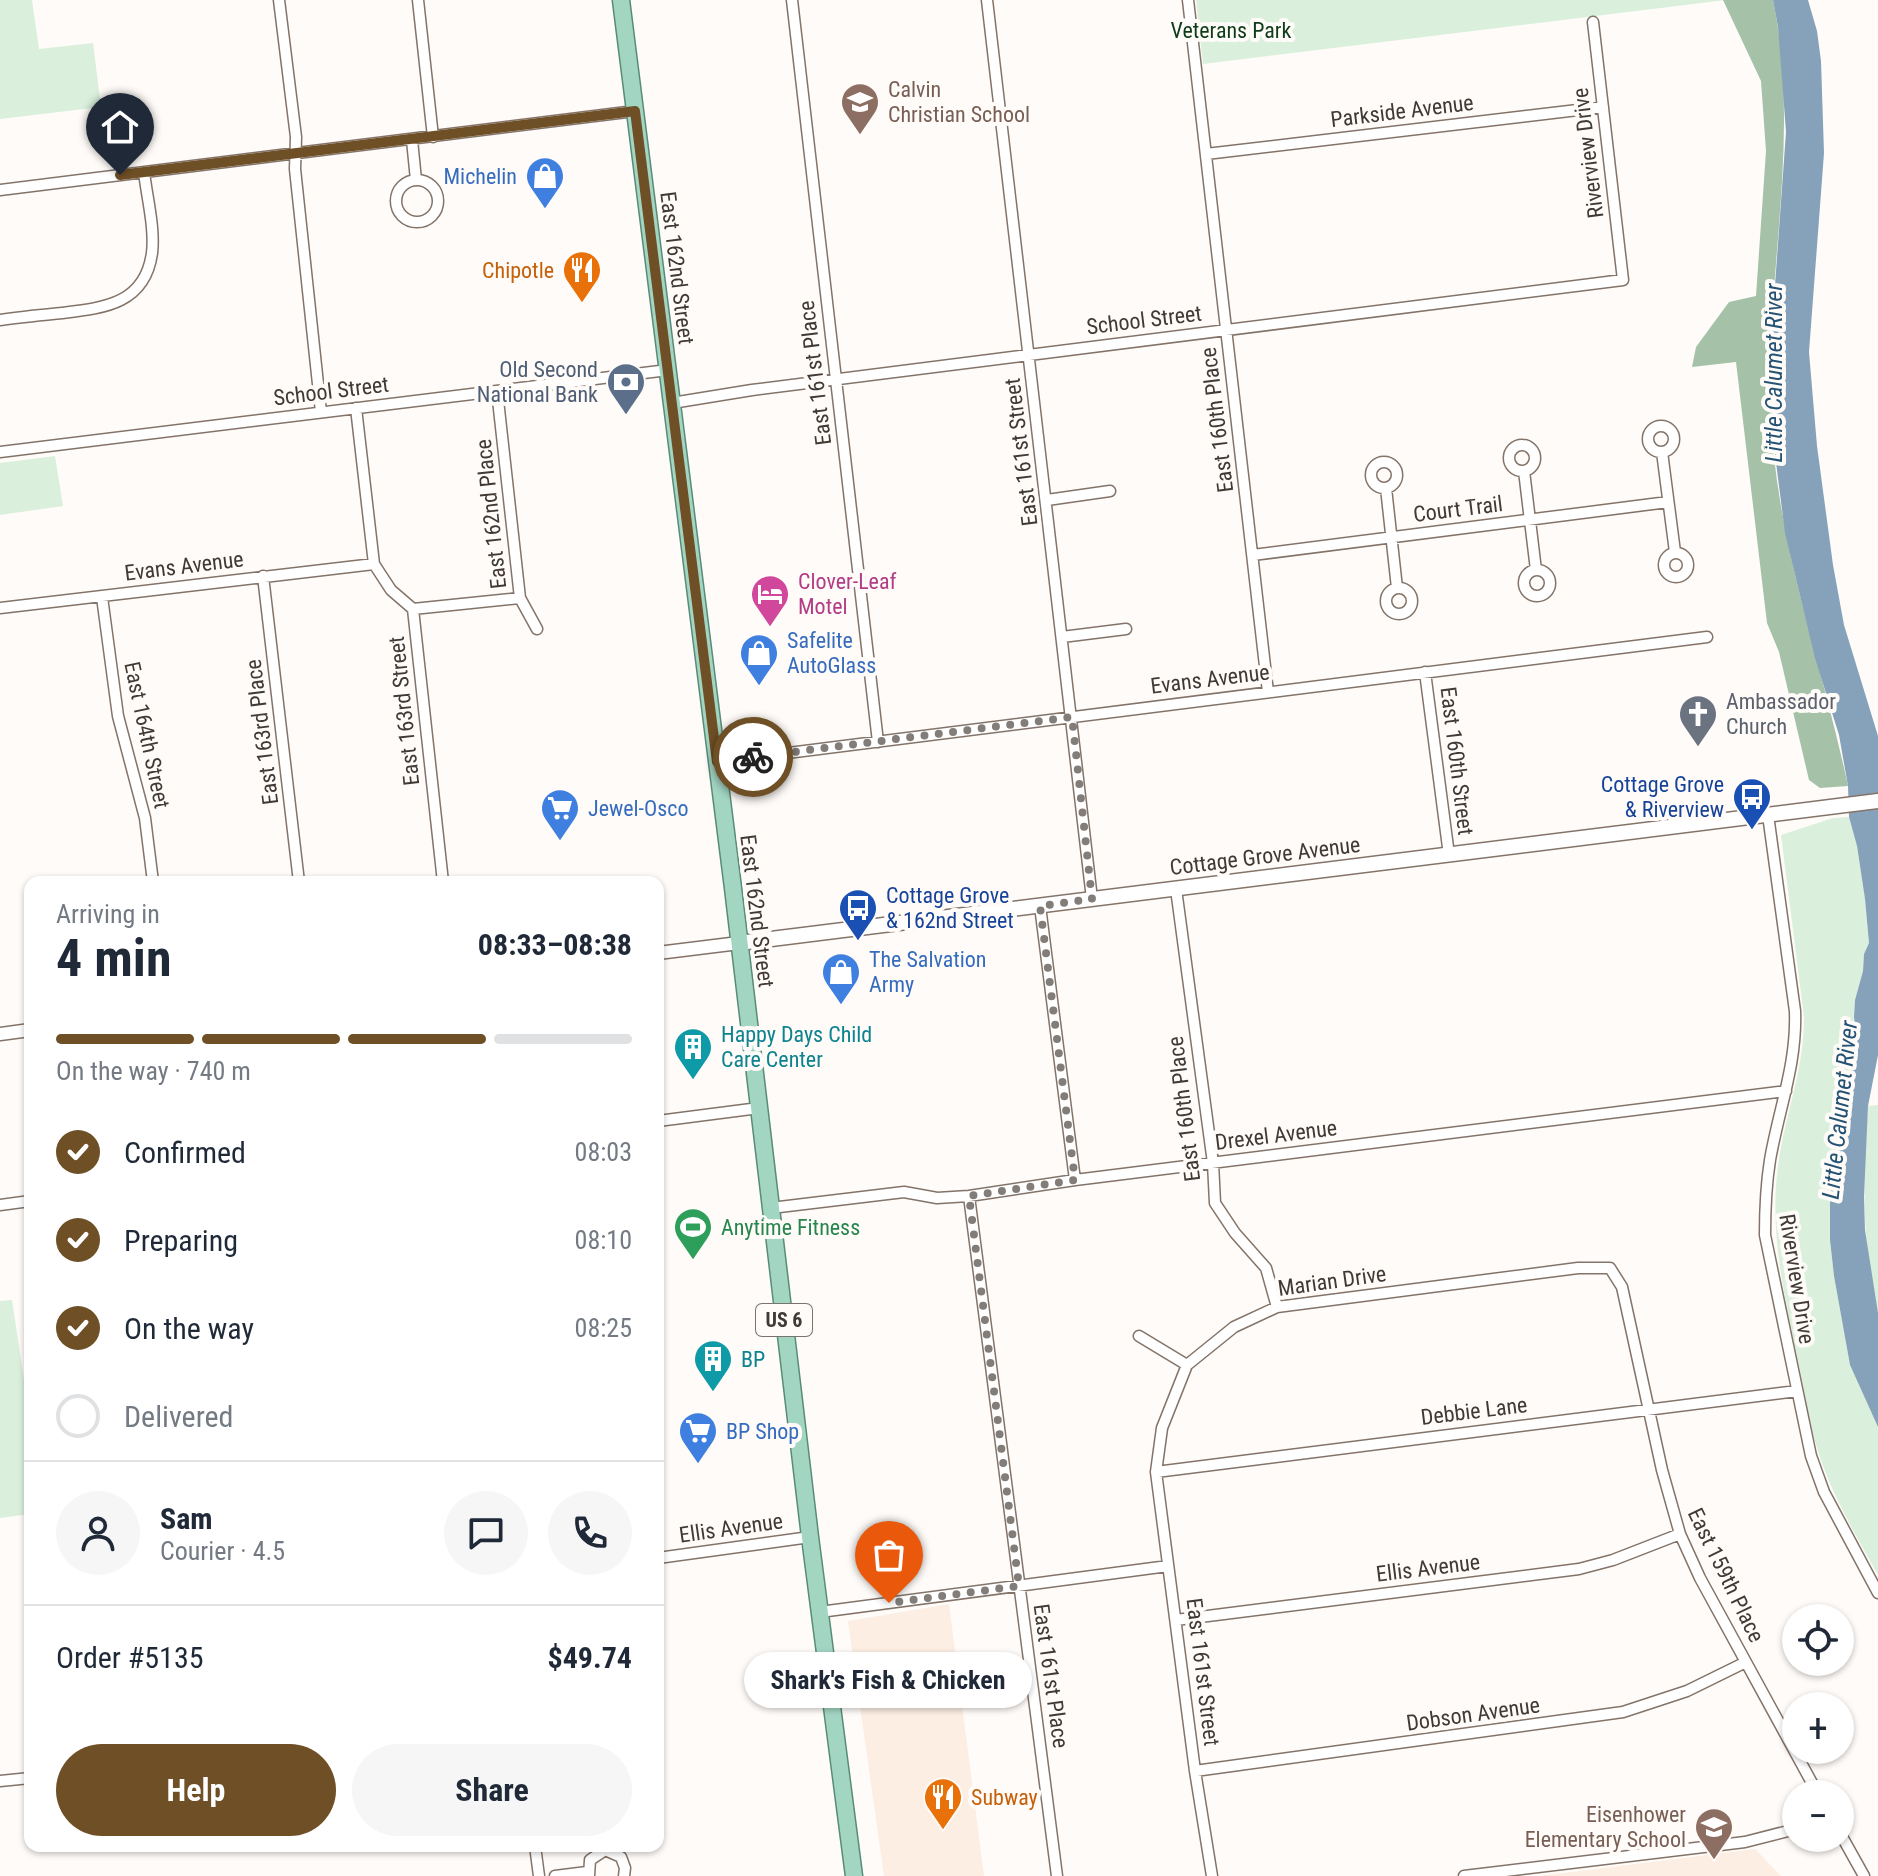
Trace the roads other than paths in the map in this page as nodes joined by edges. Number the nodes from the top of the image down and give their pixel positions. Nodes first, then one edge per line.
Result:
1 (279, 0) edge
2 (418, 0) edge
3 (621, 0) edge
4 (792, 0) edge
5 (987, 0) edge
6 (1188, 0) edge
7 (1593, 22) dead end
8 (1603, 107) junction
9 (635, 111) junction
10 (433, 137) junction
11 (412, 140) junction
12 (1206, 154) junction
13 (294, 155) junction
14 (144, 172) junction
15 (416, 180) junction
16 (0, 190) edge
17 (1623, 280) joint
18 (0, 320) edge
19 (1227, 329) junction
20 (1030, 355) junction
21 (668, 370) junction
22 (836, 380) junction
23 (497, 391) junction
24 (672, 403) junction
25 (356, 408) junction
26 (321, 412) junction
27 (0, 452) edge
28 (1662, 452) dead end
29 (1524, 471) dead end
30 (1386, 488) dead end
31 (1110, 491) dead end
32 (1047, 500) junction
33 (1668, 502) junction
34 (1530, 520) junction
35 (1391, 537) junction
36 (1675, 552) dead end
37 (1253, 555) junction
38 (374, 564) junction
39 (1536, 570) dead end
40 (263, 576) junction
41 (1397, 588) dead end
42 (102, 597) junction
43 (520, 598) junction
44 (0, 608) edge
45 (413, 609) junction
46 (537, 629) dead end
47 (1126, 629) dead end
48 (1062, 637) junction
49 (1707, 637) dead end
50 (1425, 672) junction
51 (1268, 692) junction
52 (1072, 717) junction
53 (878, 742) junction
54 (717, 762) junction
55 (1878, 801) edge
56 (1768, 815) junction
57 (1449, 855) junction
58 (152, 876) edge
59 (298, 876) edge
60 (442, 876) edge
61 (1176, 889) junction
62 (1092, 899) junction
63 (1040, 906) junction
64 (739, 943) junction
65 (664, 952) edge
66 (24, 1031) edge
67 (0, 1034) edge
68 (1786, 1091) junction
69 (759, 1108) junction
70 (664, 1120) edge
71 (1213, 1163) junction
72 (1075, 1180) junction
73 (969, 1196) junction
74 (24, 1202) edge
75 (0, 1205) edge
76 (771, 1208) junction
77 (1610, 1268) joint
78 (1277, 1307) junction
79 (1139, 1336) dead end
80 (1187, 1365) junction
81 (1797, 1391) junction
82 (1648, 1409) junction
83 (1156, 1472) junction
84 (1680, 1534) junction
85 (810, 1537) junction
86 (664, 1557) edge
87 (1168, 1566) junction
88 (1019, 1586) junction
89 (1878, 1593) edge
90 (820, 1612) junction
91 (1176, 1620) junction
92 (1746, 1662) junction
93 (1195, 1771) junction
94 (24, 1779) edge
95 (1810, 1780) edge
96 (0, 1781) edge
97 (1782, 1833) edge
98 (536, 1852) edge
99 (607, 1852) edge
100 (612, 1852) edge
101 (1851, 1852) edge
102 (588, 1874) edge
103 (539, 1876) edge
104 (555, 1876) edge
105 (624, 1876) edge
106 (854, 1876) edge
107 (1057, 1876) edge
108 (1212, 1876) edge
109 (1464, 1876) edge
110 (1864, 1876) edge

1 - 13 street
2 - 10 street
3 - 9 main road, East 162nd Street / US 6
4 - 22 street, East 161st Place
5 - 20 street, East 161st Street
6 - 12 street, East 160th Place
7 - 8 street, Riverview Drive
8 - 12 street, Parkside Avenue
8 - 17 street, Riverview Drive
9 - 10 street
9 - 21 main road, East 162nd Street / US 6
10 - 11 street
11 - 13 street
11 - 15 street
12 - 19 street, East 160th Place
13 - 14 street
13 - 26 street
14 - 16 street
14 - 18 street
15 - 15 street
17 - 19 street, School Street
19 - 20 street, School Street
19 - 37 street, East 160th Place
20 - 22 street, School Street
20 - 32 street, East 161st Street
21 - 23 street, School Street
21 - 24 main road, East 162nd Street / US 6
22 - 24 street, School Street
22 - 53 street, East 161st Place
23 - 25 street, School Street
23 - 43 street, East 162nd Place
24 - 54 main road, East 162nd Street / US 6
25 - 26 street, School Street
25 - 38 street
26 - 27 street, School Street
28 - 33 street
29 - 34 street
30 - 35 street
31 - 32 street
32 - 48 street, East 161st Street
33 - 34 street, Court Trail
33 - 36 street
34 - 35 street, Court Trail
34 - 39 street
35 - 37 street, Court Trail
35 - 41 street
37 - 51 street, East 160th Place
38 - 40 street, Evans Avenue
38 - 45 street, East 163rd Street
40 - 42 street, Evans Avenue
40 - 59 street, East 163rd Place
42 - 44 street, Evans Avenue
42 - 58 street, East 164th Street
43 - 45 street
43 - 46 street, East 162nd Place
45 - 60 street, East 163rd Street
47 - 48 street
48 - 52 street, East 161st Street
49 - 50 street, Evans Avenue
50 - 51 street, Evans Avenue
50 - 57 street, East 160th Street
51 - 52 street, Evans Avenue
52 - 53 street, Evans Avenue
52 - 62 street, East 161st Street
53 - 54 street, Evans Avenue
54 - 64 main road, East 162nd Street / US 6
55 - 56 main road, Cottage Grove Avenue
56 - 57 main road, Cottage Grove Avenue
56 - 68 street, Riverview Drive
57 - 61 main road, Cottage Grove Avenue
61 - 62 main road, Cottage Grove Avenue
61 - 71 street, East 160th Place
62 - 63 main road, Cottage Grove Avenue
63 - 64 main road, Cottage Grove Avenue
63 - 72 street
64 - 65 street, Cottage Grove Avenue
64 - 69 main road, East 162nd Street / US 6
66 - 67 street
68 - 71 street, Drexel Avenue
68 - 81 street, Riverview Drive
69 - 70 street
69 - 76 main road, East 162nd Street / US 6
71 - 72 street, Drexel Avenue
71 - 78 street, East 160th Place
72 - 73 street, Drexel Avenue
73 - 76 street, Drexel Avenue
73 - 88 street, East 161st Place
74 - 75 street
76 - 85 main road, East 162nd Street / US 6
77 - 78 street, Marian Drive
77 - 82 street, East 159th Place
78 - 80 street, Marian Drive
79 - 80 street
80 - 83 street, Marian Drive
81 - 82 street, Debbie Lane
81 - 89 street, Riverview Drive
82 - 83 street, Debbie Lane
82 - 84 street, East 159th Place
83 - 87 street, East 161st Street
84 - 91 street, Ellis Avenue
84 - 92 street, East 159th Place
85 - 86 street, Ellis Avenue
85 - 90 main road, East 162nd Street / US 6
87 - 88 street
87 - 91 street, East 161st Street
88 - 90 street
88 - 107 street, East 161st Place
90 - 106 main road, East 162nd Street / US 6
91 - 93 street, East 161st Street
92 - 93 street, Dobson Avenue
92 - 95 street, East 159th Place
93 - 108 street, East 161st Street
94 - 96 street
97 - 109 street
98 - 103 street
99 - 102 street
100 - 105 street
101 - 110 street
102 - 104 street

